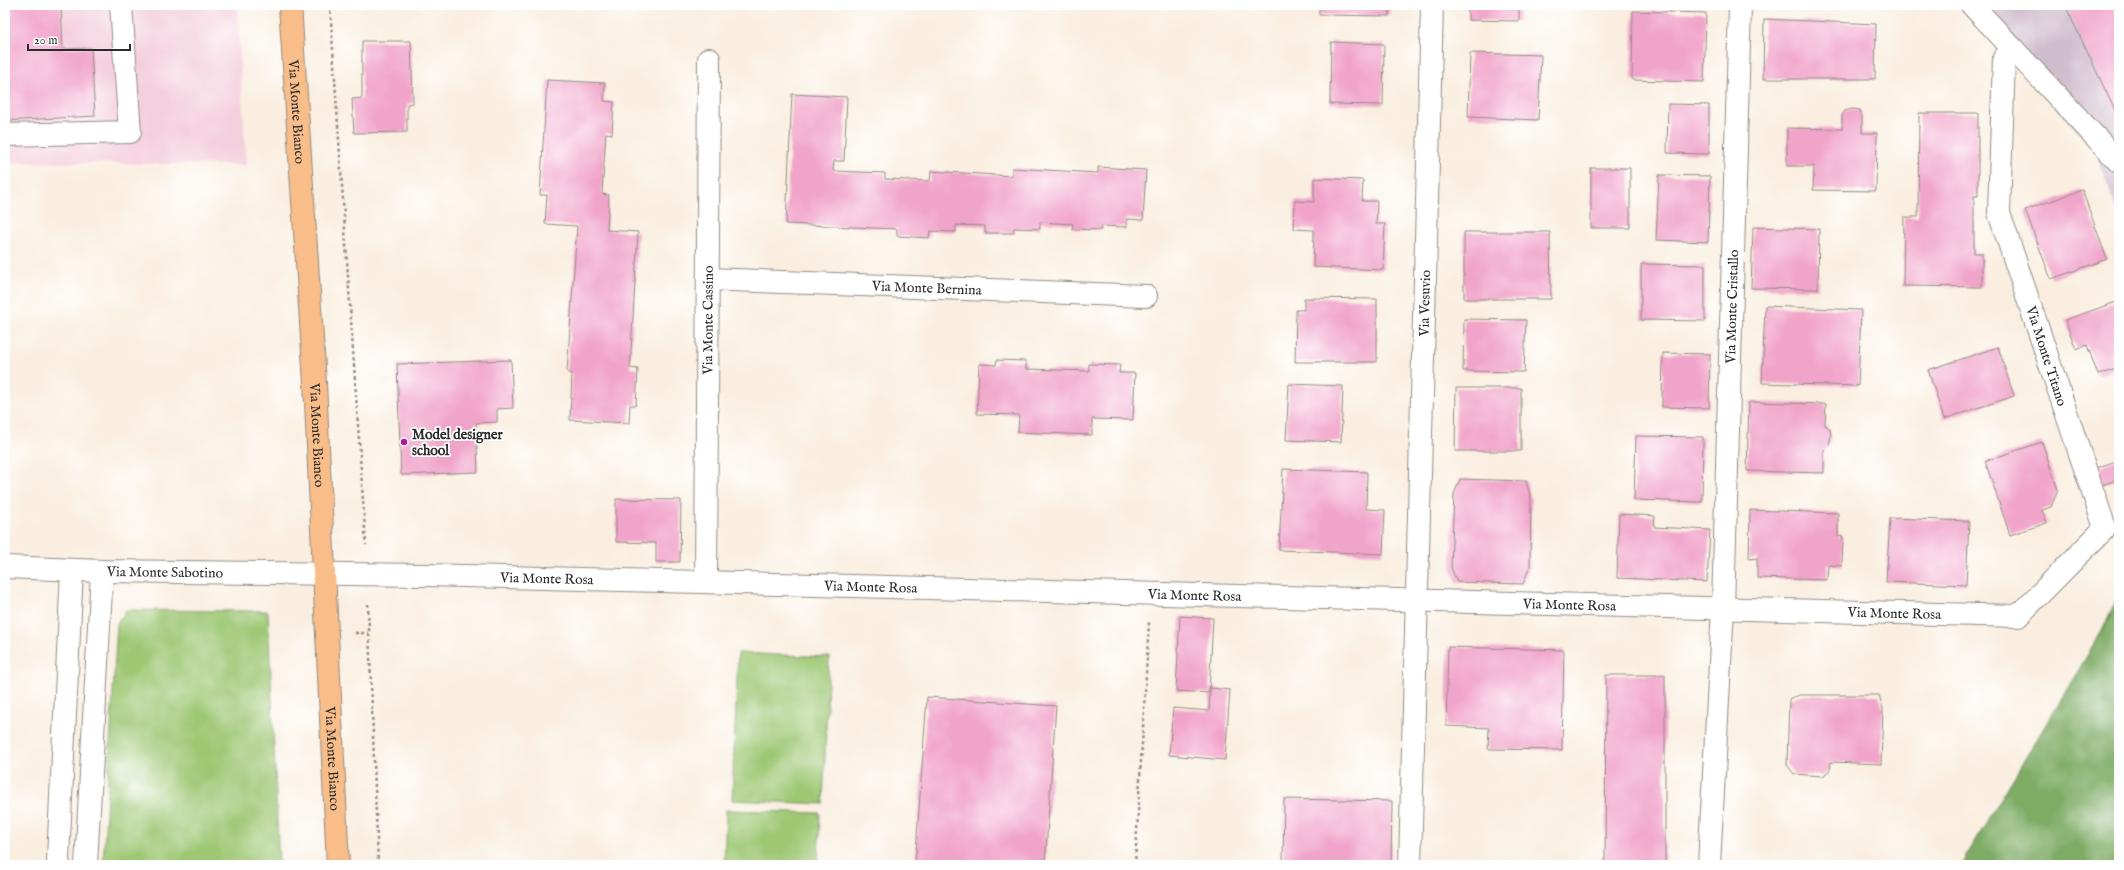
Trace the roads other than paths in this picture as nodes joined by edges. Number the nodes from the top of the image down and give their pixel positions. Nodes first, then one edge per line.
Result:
1 (121, 5) edge
2 (290, 5) edge
3 (1432, 5) edge
4 (1740, 5) edge
5 (1972, 5) edge
6 (2004, 58) dead end
7 (709, 59) dead end
8 (5, 135) edge
9 (2119, 162) edge
10 (708, 279) junction
11 (1146, 296) dead end
12 (2112, 525) edge
13 (5, 567) edge
14 (72, 570) junction
15 (102, 571) junction
16 (325, 572) junction
17 (706, 582) junction
18 (1416, 601) junction
19 (1723, 608) junction
20 (2018, 616) joint
21 (59, 865) edge
22 (86, 865) edge
23 (338, 865) edge
24 (1410, 865) edge
25 (1709, 865) edge

1 - 8 street
2 - 16 main road, Via Monte Bianco
3 - 18 street, Via Vesuvio
4 - 19 street, Via Monte Cristallo
5 - 9 street
6 - 12 street, Via Monte Titano
7 - 10 street, Via Monte Cassino
10 - 11 street, Via Monte Bernina
10 - 17 street, Via Monte Cassino
12 - 20 street, Via Monte Titano
13 - 14 street, Via Monte Sabotino
14 - 15 street, Via Monte Sabotino
14 - 21 street
15 - 16 street, Via Monte Sabotino
15 - 22 street
16 - 17 street, Via Monte Rosa
16 - 23 main road, Via Monte Bianco
17 - 18 street, Via Monte Rosa
18 - 19 street, Via Monte Rosa
18 - 24 street
19 - 20 street, Via Monte Rosa
19 - 25 street

